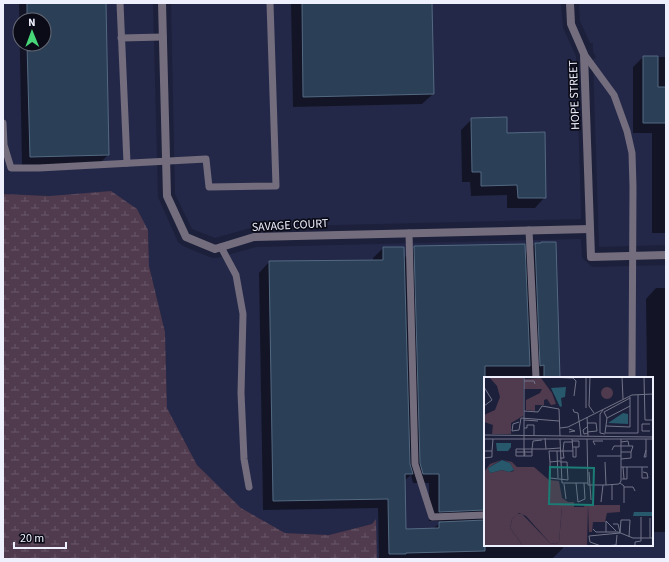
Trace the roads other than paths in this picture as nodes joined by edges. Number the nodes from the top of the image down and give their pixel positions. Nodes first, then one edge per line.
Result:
1 (120, 3) edge
2 (162, 3) edge
3 (270, 3) edge
4 (570, 3) edge
5 (162, 37) junction
6 (121, 38) junction
7 (584, 54) junction
8 (3, 123) edge
9 (166, 161) junction
10 (127, 164) junction
11 (590, 229) junction
12 (529, 230) junction
13 (409, 233) junction
14 (221, 247) junction
15 (633, 255) junction
16 (666, 255) edge
17 (536, 377) edge
18 (632, 377) edge
19 (249, 487) dead end
20 (484, 515) edge

1 - 6 lane
2 - 5 street, SAVAGE COURT
3 - 9 lane
4 - 7 street
5 - 6 lane
5 - 9 street, SAVAGE COURT
6 - 10 lane
7 - 11 street, HOPE STREET
7 - 15 lane, HOPE STREET
8 - 10 lane
9 - 10 lane
9 - 14 street, SAVAGE COURT
11 - 12 street, SAVAGE COURT
11 - 15 street, HOPE STREET
12 - 13 street, SAVAGE COURT
12 - 17 lane
13 - 14 street, SAVAGE COURT
13 - 20 lane
14 - 19 lane
15 - 16 street, HOPE STREET
15 - 18 lane

